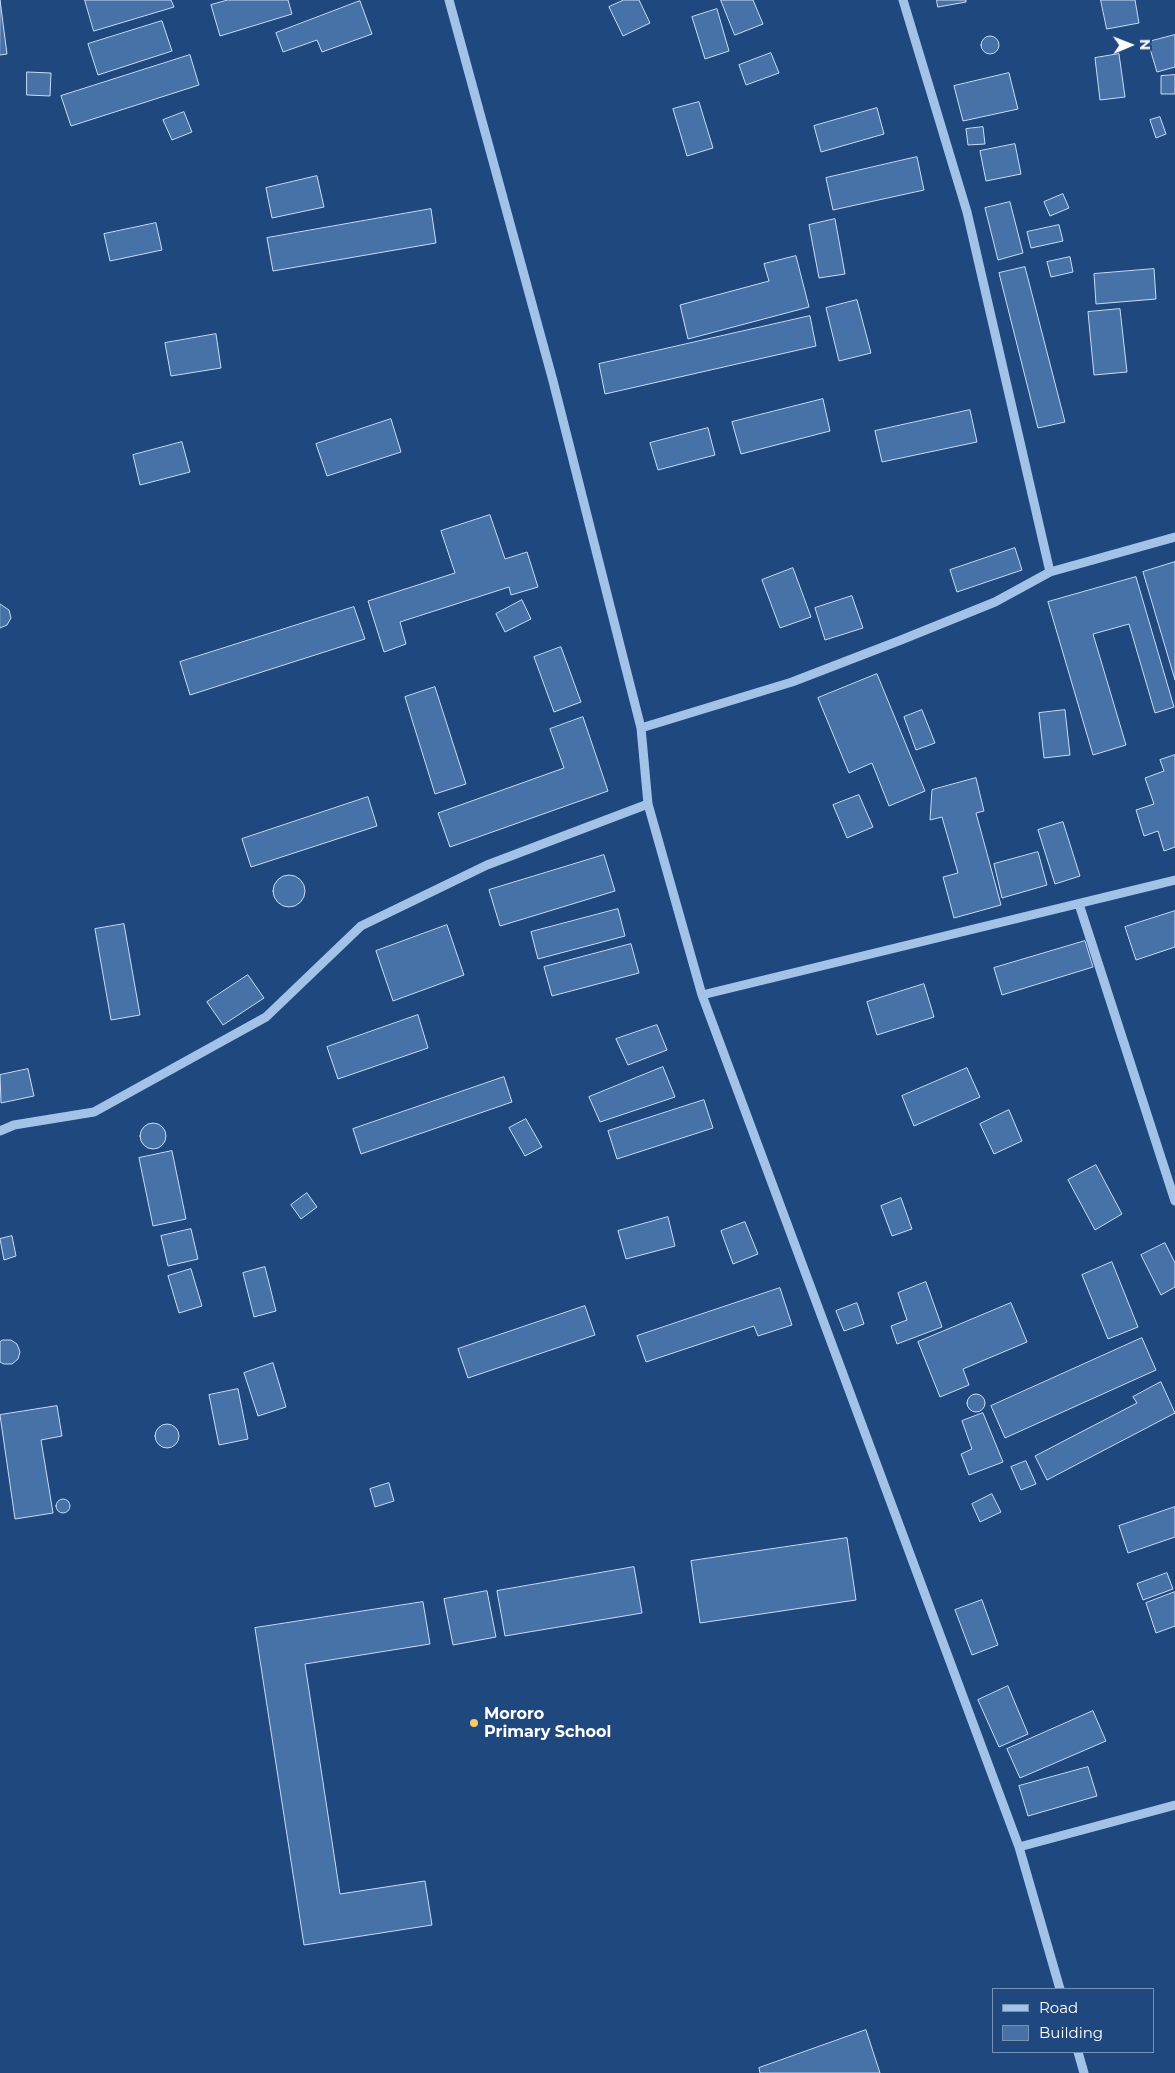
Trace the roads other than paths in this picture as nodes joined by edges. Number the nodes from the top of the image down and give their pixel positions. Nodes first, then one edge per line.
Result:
1 (449, 0) edge
2 (903, 0) edge
3 (1175, 537) edge
4 (1050, 572) junction
5 (641, 728) junction
6 (648, 804) junction
7 (1175, 880) edge
8 (1079, 904) junction
9 (702, 995) junction
10 (0, 1131) edge
11 (1175, 1201) edge
12 (1175, 1805) edge
13 (1019, 1847) junction
14 (1060, 1988) edge
15 (1078, 2053) edge
16 (1084, 2073) edge

1 - 5 street
2 - 4 street
3 - 4 street
4 - 5 street
5 - 6 street
6 - 9 street
6 - 10 street
7 - 8 street
8 - 9 street
8 - 11 street
9 - 13 street
12 - 13 street
13 - 14 street
15 - 16 street

